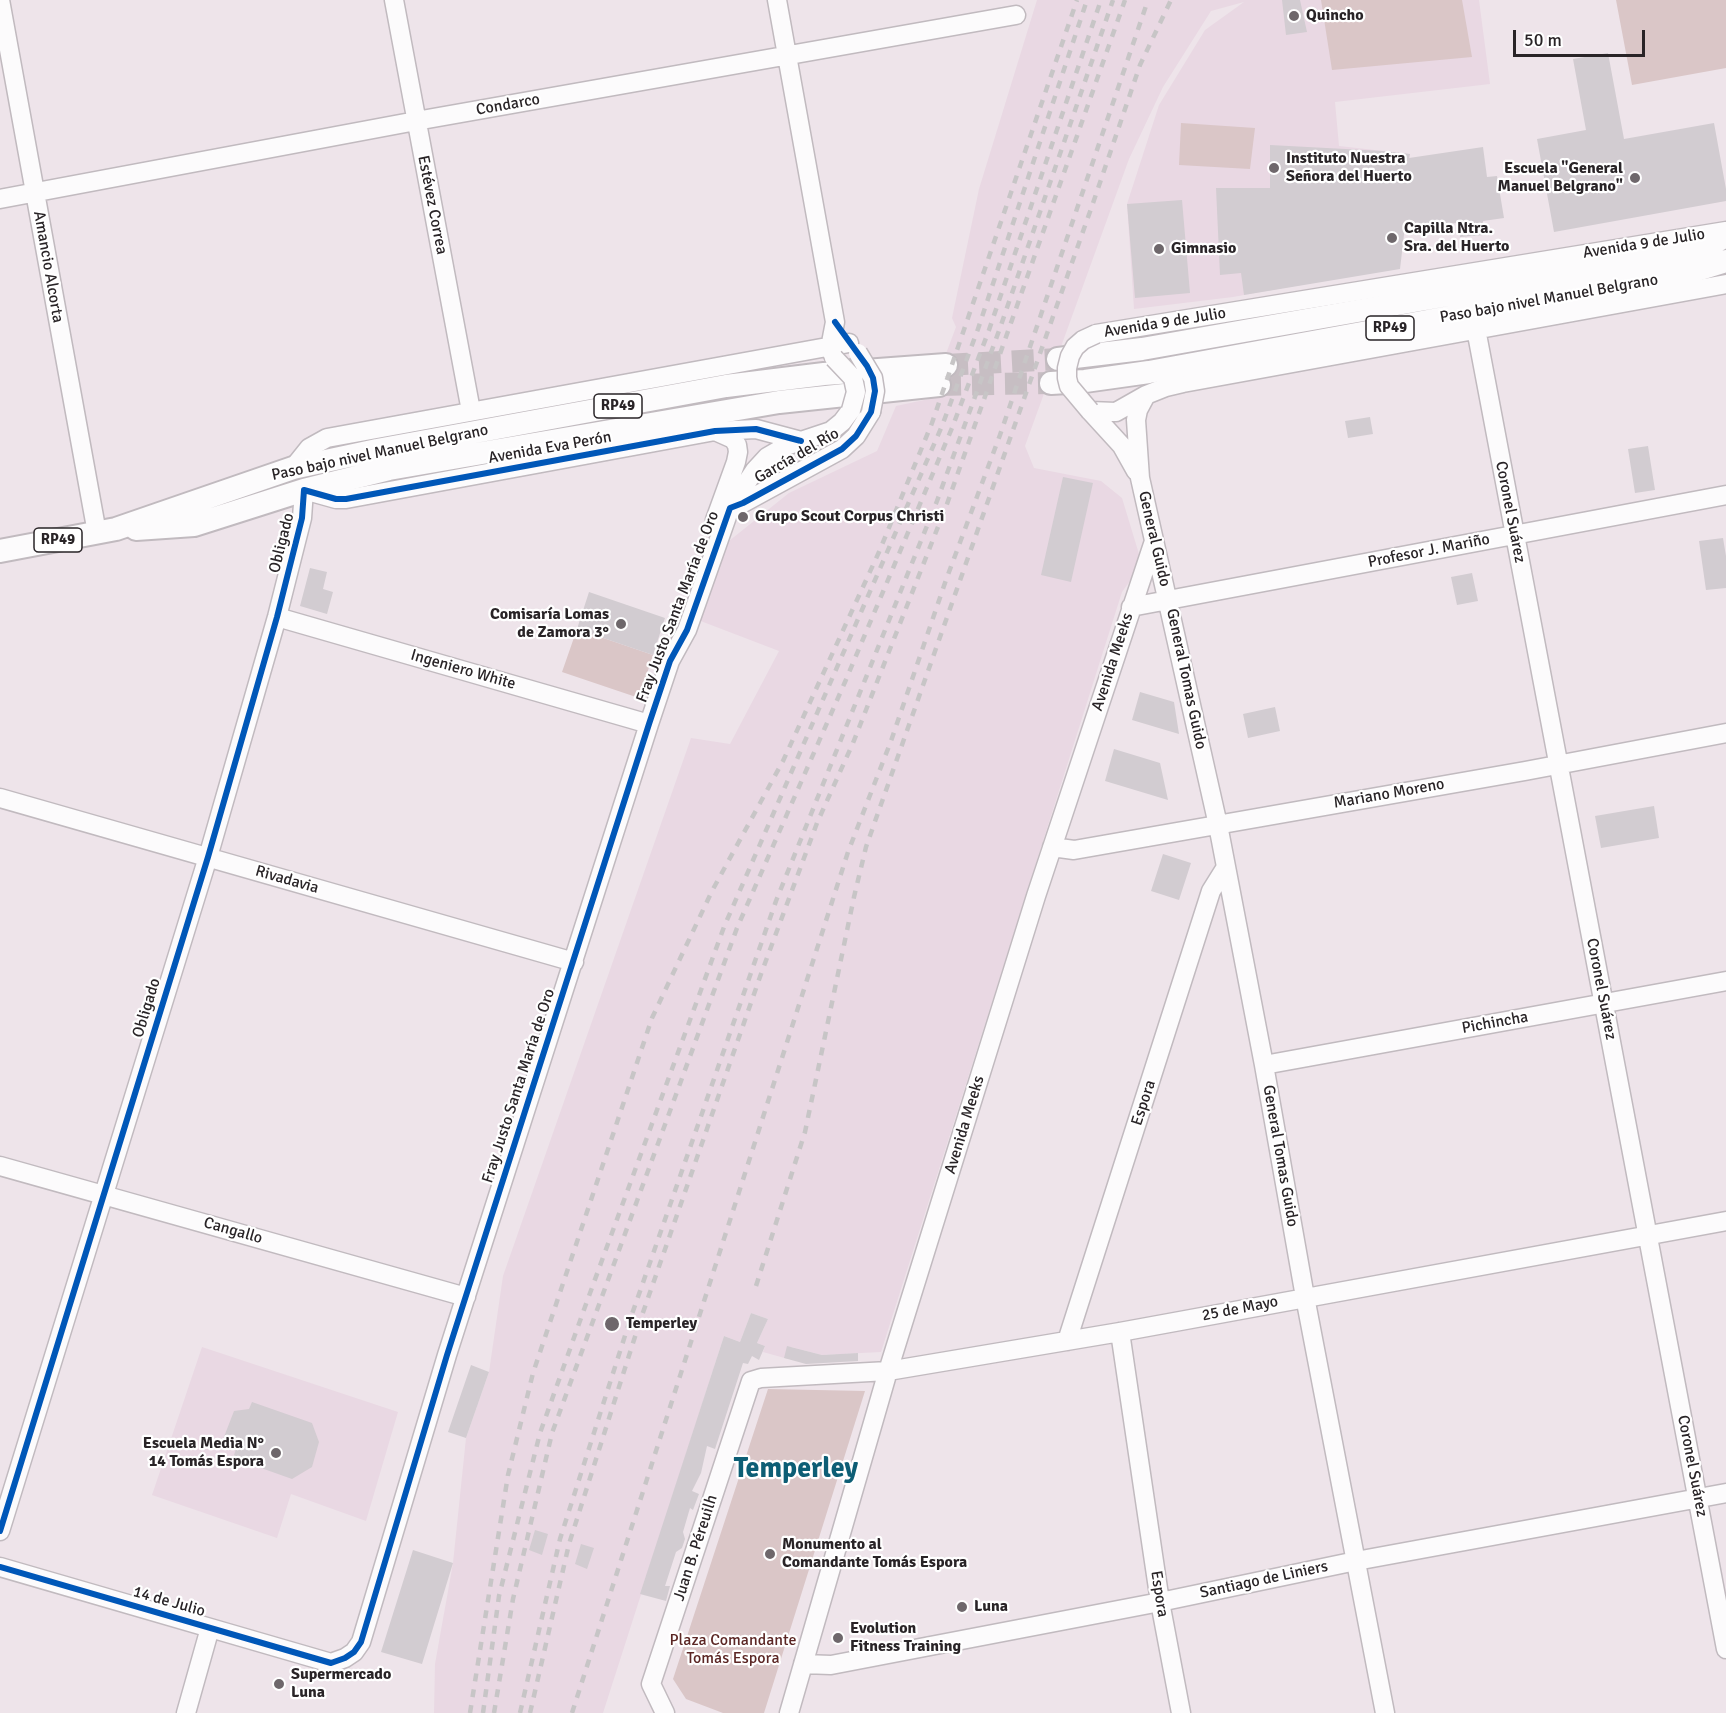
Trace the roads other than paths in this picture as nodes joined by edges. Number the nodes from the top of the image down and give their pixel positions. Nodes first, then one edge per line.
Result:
1 (0, 0) edge
2 (394, 0) edge
3 (777, 0) edge
4 (1016, 15) dead end
5 (787, 56) junction
6 (416, 121) junction
7 (35, 194) junction
8 (0, 199) edge
9 (1726, 231) edge
10 (1726, 236) edge
11 (1726, 261) edge
12 (1726, 284) edge
13 (835, 322) junction
14 (1476, 329) junction
15 (854, 348) junction
16 (832, 353) junction
17 (1058, 359) tunnel mouth
18 (1051, 382) tunnel mouth
19 (1146, 395) junction
20 (471, 411) junction
21 (1090, 411) junction
22 (715, 431) junction
23 (801, 441) junction
24 (294, 468) junction
25 (1140, 478) junction
26 (304, 490) junction
27 (1726, 495) edge
28 (724, 510) junction
29 (107, 531) junction
30 (1514, 536) junction
31 (1154, 541) junction
32 (0, 550) edge
33 (1168, 600) junction
34 (1131, 608) junction
35 (277, 617) junction
36 (649, 724) junction
37 (1726, 733) edge
38 (1558, 763) junction
39 (0, 798) edge
40 (1218, 825) junction
41 (1052, 847) junction
42 (208, 857) junction
43 (1226, 867) junction
44 (574, 962) junction
45 (1726, 981) edge
46 (1604, 1002) junction
47 (1264, 1065) junction
48 (0, 1166) edge
49 (103, 1195) junction
50 (1726, 1221) edge
51 (1647, 1235) junction
52 (466, 1296) junction
53 (1305, 1297) junction
54 (1120, 1332) junction
55 (1067, 1341) junction
56 (888, 1371) junction
57 (752, 1381) joint
58 (1726, 1493) edge
59 (1698, 1499) junction
60 (0, 1531) edge
61 (1356, 1561) junction
62 (0, 1567) edge
63 (1160, 1602) junction
64 (210, 1628) junction
65 (1726, 1649) edge
66 (331, 1663) joint
67 (803, 1664) junction
68 (186, 1713) edge
69 (665, 1713) edge
70 (789, 1713) edge
71 (1181, 1713) edge
72 (1386, 1713) edge

1 - 7 street, Amancio Alcorta
2 - 6 street, Estévez Correa
3 - 5 street, García del Río
4 - 5 street, Condarco
5 - 6 street, Condarco
5 - 13 street, García del Río
6 - 7 street, Condarco
6 - 20 street, Estévez Correa
7 - 8 street, Condarco
7 - 29 street, Amancio Alcorta
9 - 21 street, Avenida 9 de Julio, bridge
10 - 17 main road, Paso bajo nivel Manuel Belgrano / RP49
11 - 18 main road, Paso bajo nivel Manuel Belgrano / RP49
12 - 14 street
13 - 15 street, García del Río
13 - 16 street, García del Río
14 - 19 street
14 - 30 street, Coronel Suárez
15 - 16 street
15 - 28 street, García del Río, bridge
16 - 20 street
16 - 23 street, García del Río, bridge
19 - 21 street
19 - 25 street, General Guido
20 - 24 street
21 - 25 street, General Guido
22 - 23 street, Avenida Eva Perón
22 - 26 street, Avenida Eva Perón
22 - 28 street, Fray Justo Santa María de Oro
23 - 28 street, García del Río
24 - 26 main road, Paso bajo nivel Manuel Belgrano / RP49
24 - 29 main road, Paso bajo nivel Manuel Belgrano / RP49
25 - 31 street, General Guido
26 - 29 main road, Paso bajo nivel Manuel Belgrano / RP49
26 - 35 street, Obligado
27 - 30 street, Profesor J. Mariño
28 - 36 street, Fray Justo Santa María de Oro
29 - 32 main road, RP49
30 - 33 street, Profesor J. Mariño
30 - 38 street, Coronel Suárez
31 - 33 street, General Guido
31 - 34 street, Avenida Meeks
33 - 34 street, Profesor J. Mariño
33 - 40 street, General Tomas Guido
34 - 41 street, Avenida Meeks
35 - 36 street, Ingeniero White
35 - 42 street, Obligado
36 - 44 street, Fray Justo Santa María de Oro
37 - 38 street, Mariano Moreno
38 - 40 street, Mariano Moreno
38 - 46 street, Coronel Suárez
39 - 42 street, Rivadavia
40 - 41 street, Mariano Moreno
40 - 43 street, General Tomas Guido
41 - 56 street, Avenida Meeks
42 - 44 street, Rivadavia
42 - 49 street, Obligado
43 - 47 street, General Tomas Guido
43 - 55 street, Espora
44 - 52 street, Fray Justo Santa María de Oro
45 - 46 street, Pichincha
46 - 47 street, Pichincha
46 - 51 street, Coronel Suárez
47 - 53 street, General Tomas Guido
48 - 49 street, Cangallo
49 - 52 street, Cangallo
49 - 60 street, Obligado
50 - 51 street, 25 de Mayo
51 - 53 street, 25 de Mayo
51 - 59 street, Coronel Suárez
52 - 66 street, Fray Justo Santa María de Oro
53 - 54 street, 25 de Mayo
53 - 61 street, General Tomas Guido
54 - 55 street, 25 de Mayo
54 - 63 street, Espora
55 - 56 street, 25 de Mayo
56 - 57 street, 25 de Mayo
56 - 67 street, Avenida Meeks
57 - 69 street, Juan B. Péreuilh
58 - 59 street, Santiago de Liniers
59 - 61 street, Santiago de Liniers
59 - 65 street, Coronel Suárez
61 - 63 street, Santiago de Liniers
61 - 72 street, General Tomas Guido
62 - 64 street, 14 de Julio
63 - 67 street, Santiago de Liniers
63 - 71 street, Espora
64 - 66 street, 14 de Julio
64 - 68 street
67 - 70 street, Avenida Meeks

